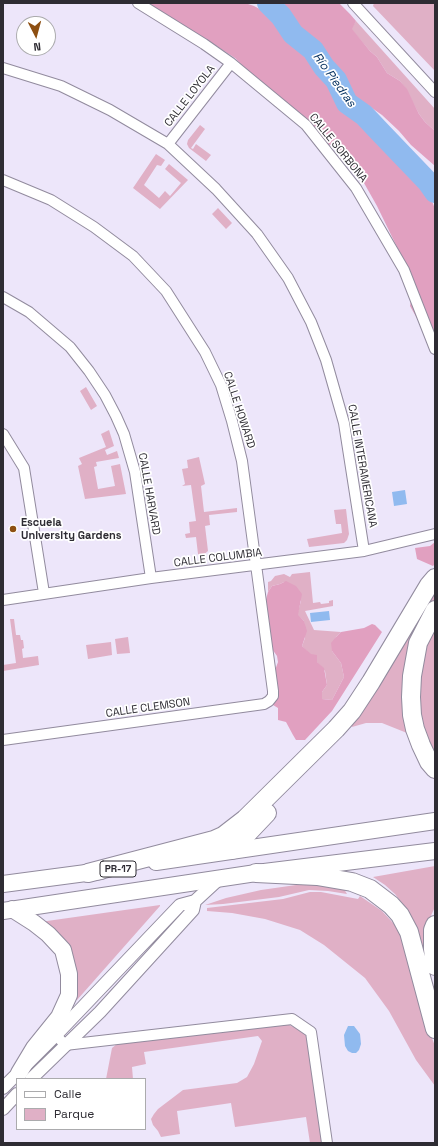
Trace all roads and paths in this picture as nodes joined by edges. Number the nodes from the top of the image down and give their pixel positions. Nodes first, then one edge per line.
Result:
1 (138, 3) edge
2 (353, 3) edge
3 (231, 63) junction
4 (3, 68) edge
5 (435, 92) edge
6 (168, 144) junction
7 (3, 180) edge
8 (3, 297) edge
9 (435, 349) edge
10 (3, 434) edge
11 (435, 534) edge
12 (364, 551) junction
13 (257, 566) junction
14 (151, 578) junction
15 (435, 578) edge
16 (44, 594) junction
17 (3, 600) edge
18 (435, 610) edge
19 (272, 676) joint
20 (336, 729) junction
21 (3, 740) edge
22 (435, 769) edge
23 (435, 821) edge
24 (232, 850) junction
25 (435, 851) edge
26 (88, 873) junction
27 (256, 873) junction
28 (220, 878) junction
29 (3, 884) edge
30 (195, 901) junction
31 (8, 910) edge
32 (435, 925) edge
33 (435, 966) edge
34 (435, 1029) edge
35 (56, 1035) junction
36 (65, 1045) junction
37 (25, 1076) edge
38 (16, 1081) edge
39 (3, 1088) edge
40 (16, 1095) edge
41 (3, 1109) edge
42 (327, 1143) edge

1 - 3 street, CALLE SORBONA
2 - 5 street
3 - 6 street, CALLE LOYOLA
3 - 9 street, CALLE SORBONA
4 - 6 street, CALLE INTERAMERICANA
6 - 12 street, CALLE INTERAMERICANA
7 - 13 street, CALLE HOWARD
8 - 14 street, CALLE HARVARD
10 - 16 street
11 - 12 street, CALLE COLUMBIA
12 - 13 street, CALLE COLUMBIA
13 - 14 street, CALLE COLUMBIA
13 - 19 street, CALLE HOWARD
14 - 16 street, CALLE COLUMBIA
15 - 20 highway
16 - 17 street, CALLE COLUMBIA
18 - 22 highway
19 - 21 street, CALLE CLEMSON
20 - 24 highway
20 - 26 highway
23 - 24 highway, PR-17
24 - 26 highway, PR-17
25 - 27 highway, PR-17
26 - 29 highway, PR-17
27 - 28 highway, PR-17
27 - 34 highway
28 - 30 street
28 - 31 highway, PR-17
30 - 35 street
30 - 36 street
31 - 37 highway
32 - 33 highway
35 - 36 street
35 - 37 street
36 - 37 street
36 - 42 street
38 - 39 street
40 - 41 street

